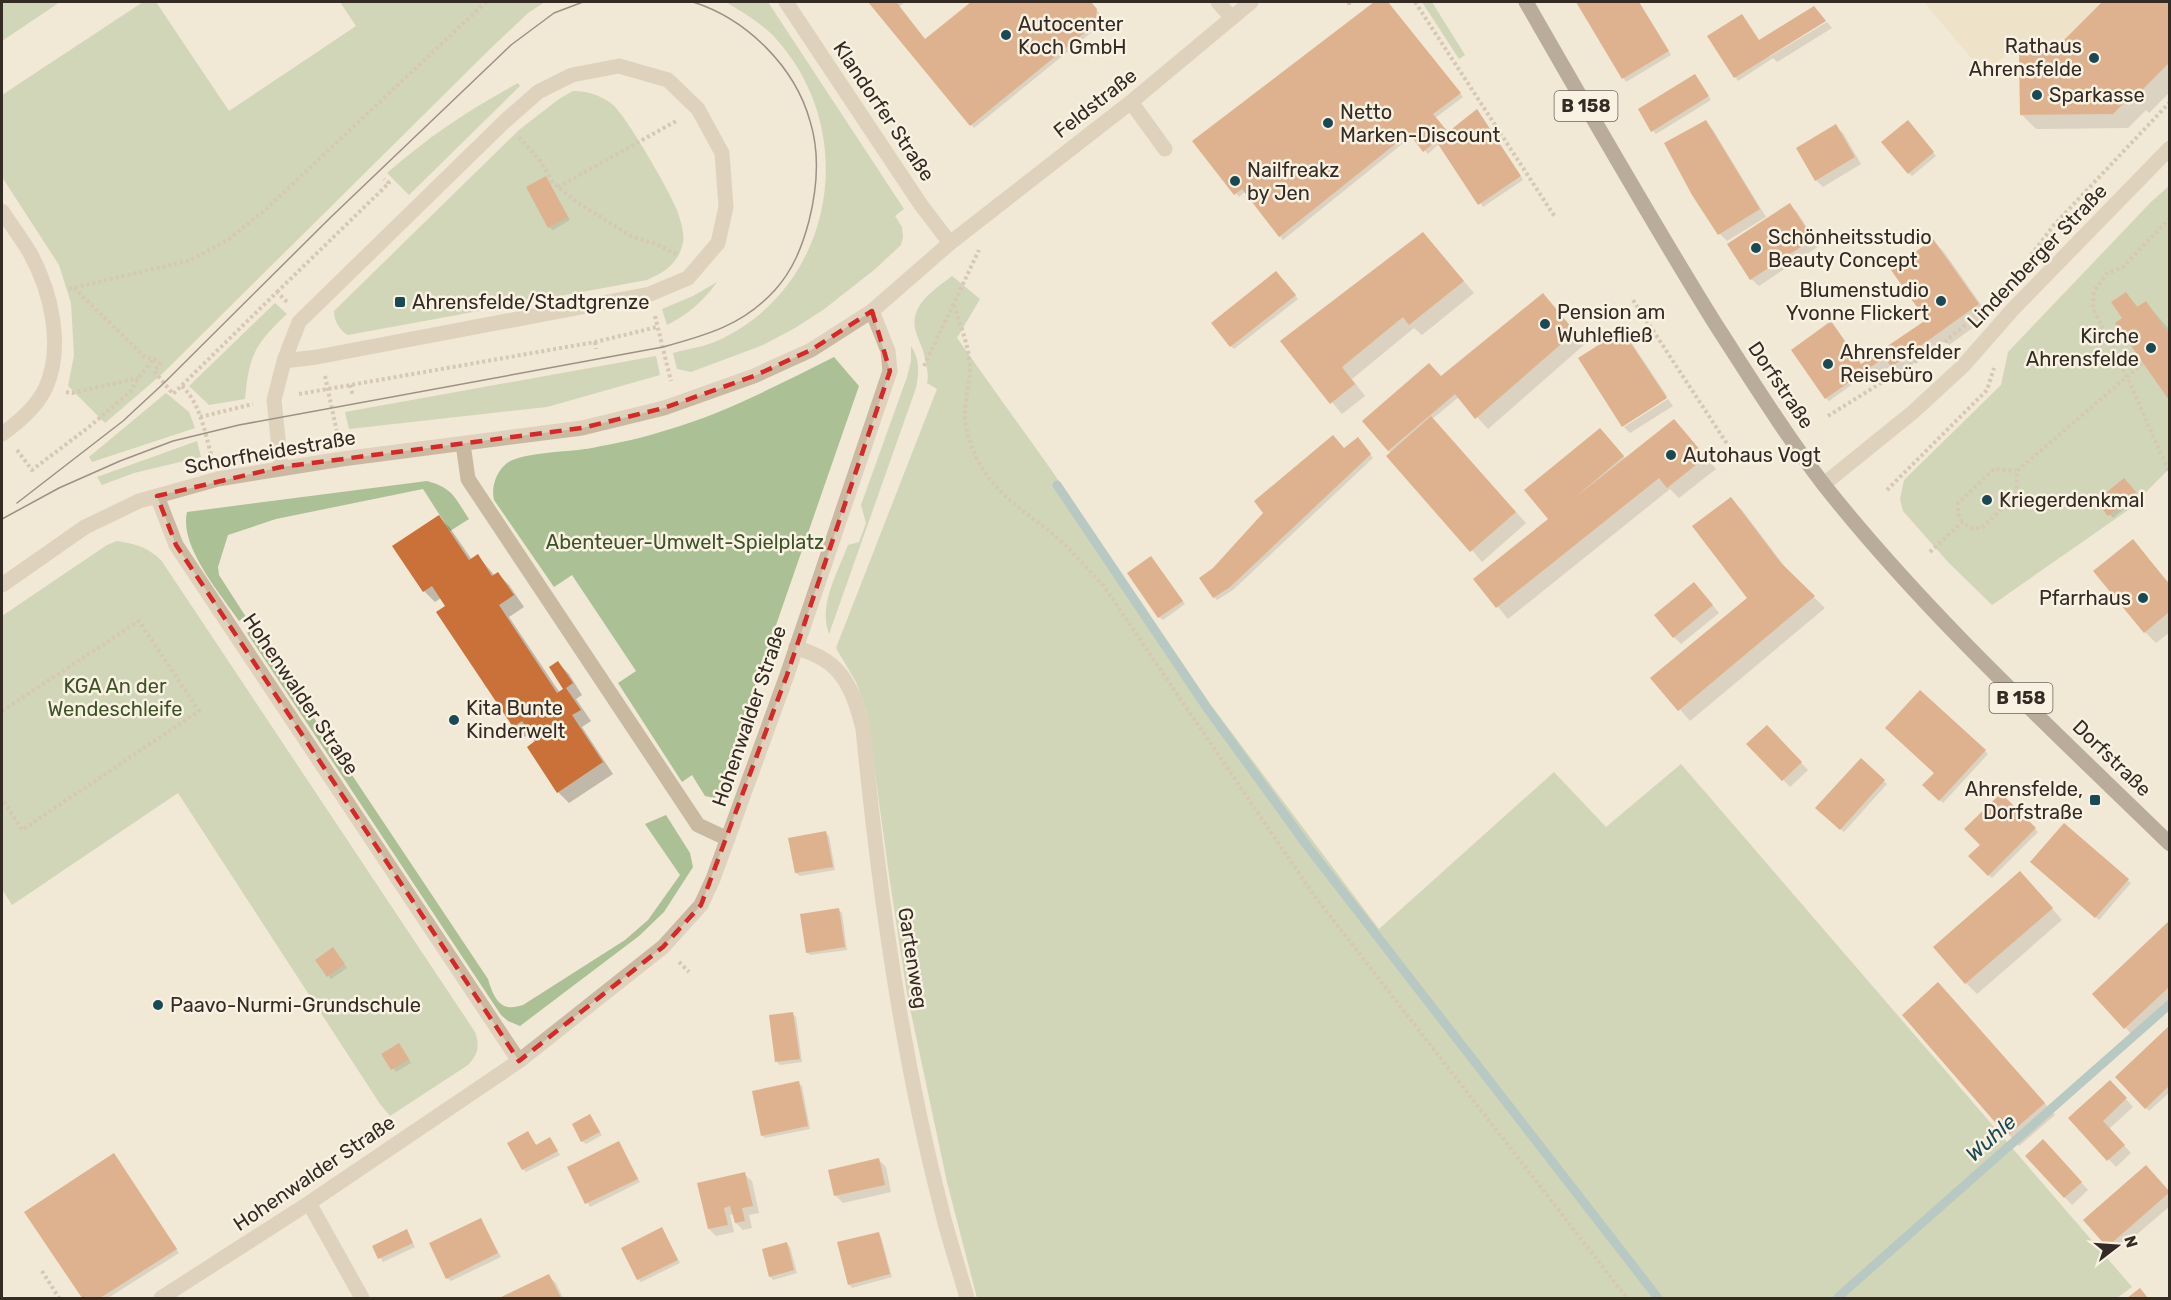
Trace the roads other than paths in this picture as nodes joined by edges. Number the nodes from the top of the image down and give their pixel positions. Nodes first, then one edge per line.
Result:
1 (786, 2) edge
2 (1218, 2) edge
3 (1251, 2) edge
4 (1526, 2) edge
5 (1232, 18) junction
6 (1131, 102) junction
7 (2169, 148) edge
8 (1165, 149) dead end
9 (2, 211) edge
10 (956, 239) junction
11 (872, 311) junction
12 (284, 361) junction
13 (3, 433) edge
14 (463, 444) junction
15 (281, 467) junction
16 (1824, 484) junction
17 (157, 496) junction
18 (2, 585) edge
19 (796, 647) junction
20 (728, 839) junction
21 (2169, 844) edge
22 (519, 1060) junction
23 (309, 1203) junction
24 (161, 1299) edge
25 (362, 1299) edge
26 (967, 1299) edge

1 - 10 street, Klandorfer Straße
2 - 5 street
3 - 5 street, Feldstraße
4 - 16 main road, Dorfstraße / B 158
5 - 6 street, Feldstraße
6 - 8 street
6 - 10 street, Feldstraße
7 - 16 street, Lindenberger Straße
9 - 13 street
10 - 11 street, Schorfheidestraße
11 - 14 street, Schorfheidestraße
11 - 19 street, Hohenwalder Straße
12 - 12 street
12 - 15 street
14 - 15 street, Schorfheidestraße
14 - 20 street
15 - 17 street, Schorfheidestraße
16 - 21 main road, Dorfstraße / B 158
17 - 18 street, Schorfheidestraße
17 - 22 street, Hohenwalder Straße
19 - 20 street, Hohenwalder Straße
19 - 26 street, Gartenweg
20 - 22 street, Hohenwalder Straße
22 - 23 street, Hohenwalder Straße
23 - 24 street, Hohenwalder Straße
23 - 25 street

